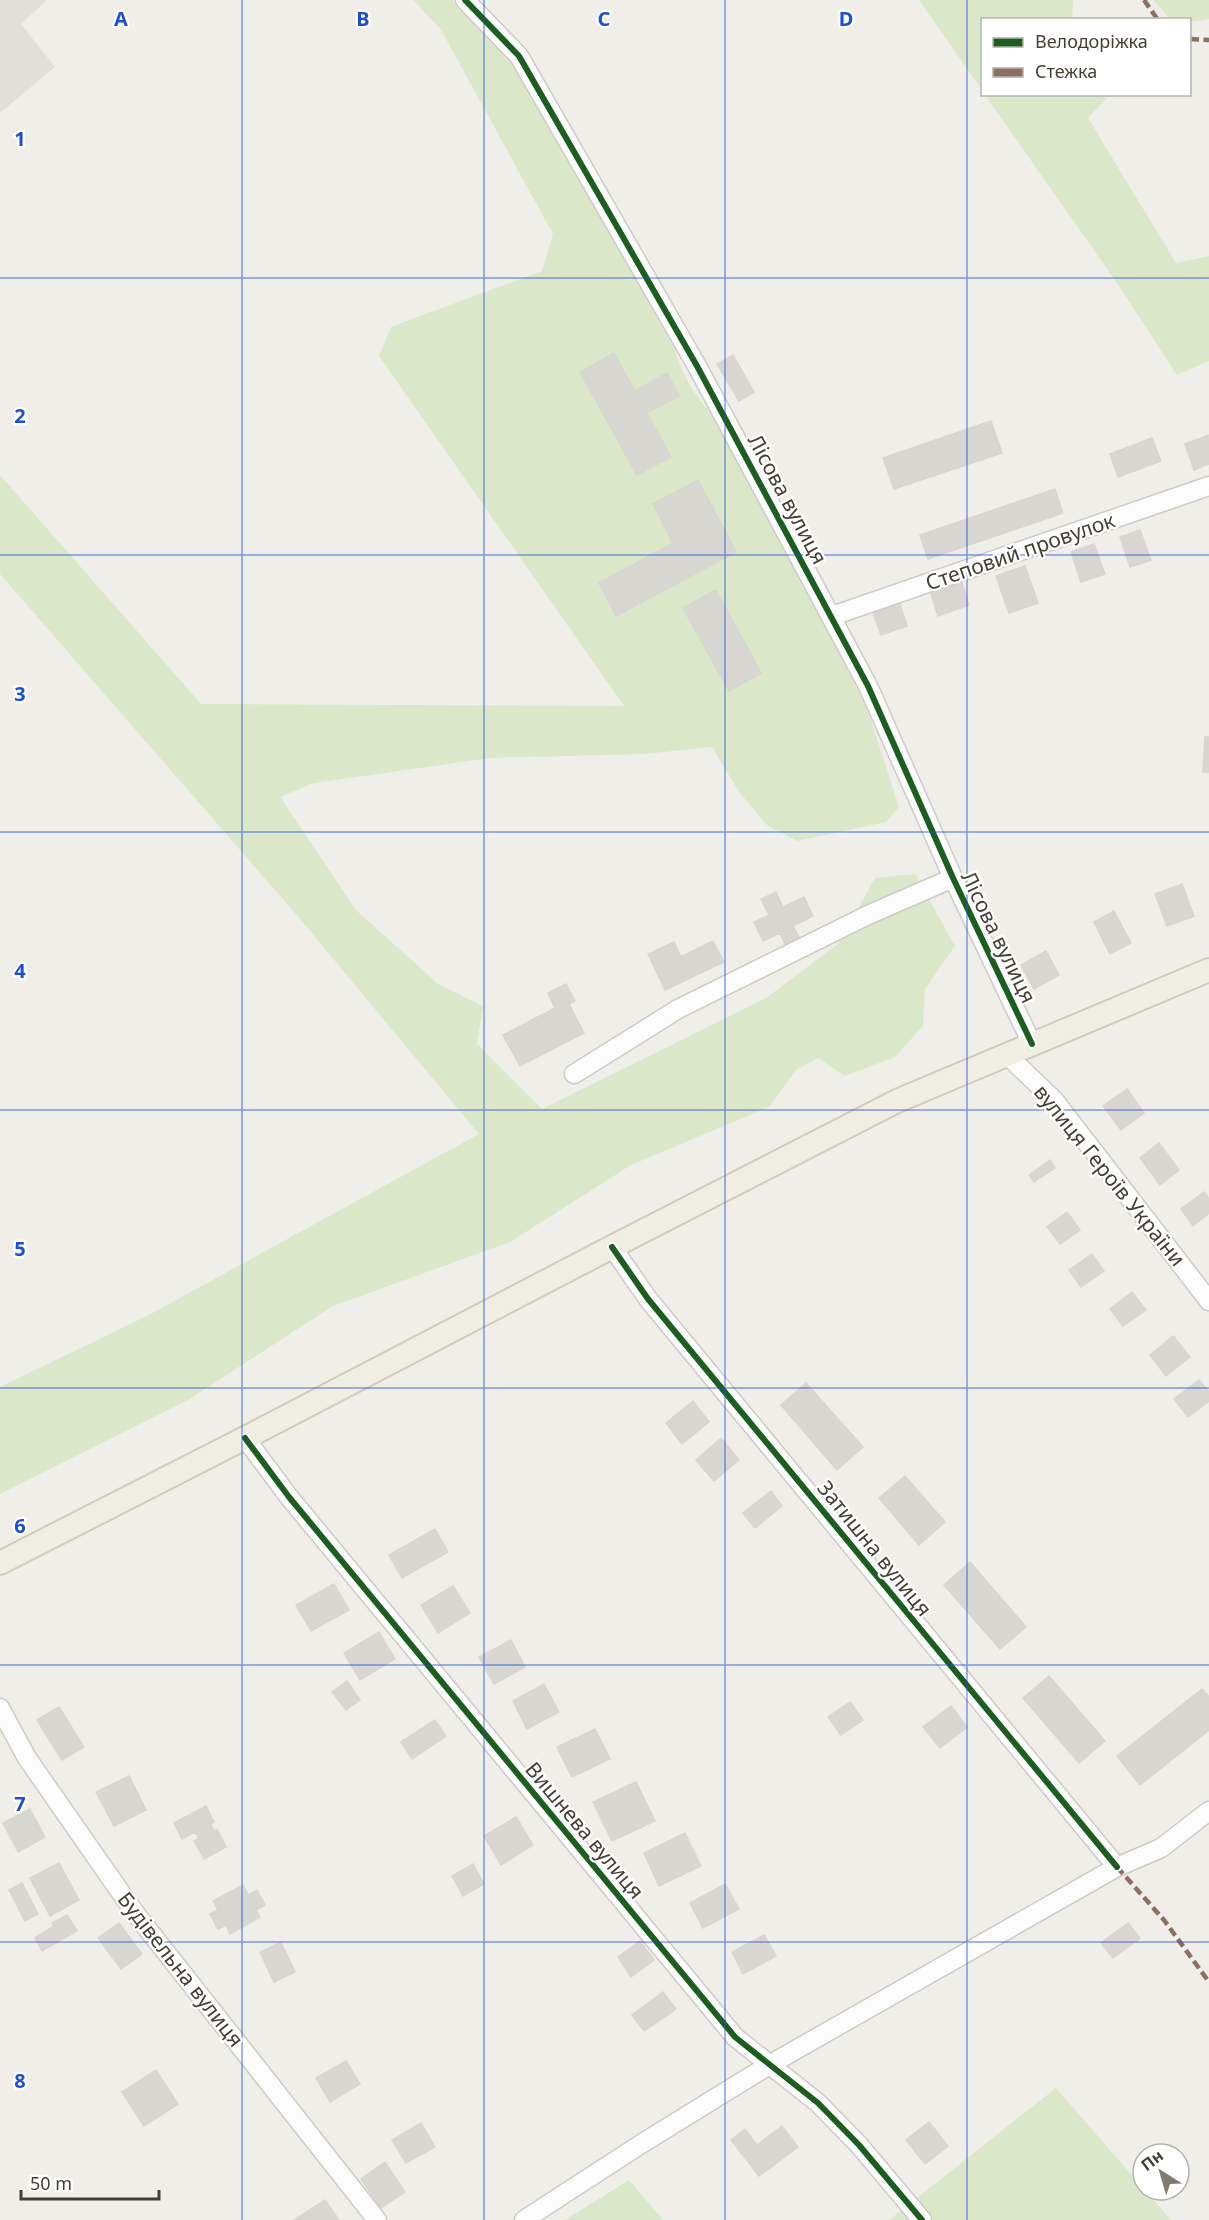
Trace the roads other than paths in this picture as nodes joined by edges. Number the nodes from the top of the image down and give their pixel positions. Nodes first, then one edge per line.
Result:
1 (465, 0) edge
2 (1209, 486) edge
3 (832, 616) junction
4 (953, 879) junction
5 (1209, 970) edge
6 (1032, 1044) junction
7 (1006, 1054) junction
8 (574, 1074) dead end
9 (612, 1247) junction
10 (1209, 1301) edge
11 (245, 1438) junction
12 (0, 1563) edge
13 (0, 1708) edge
14 (1209, 1811) edge
15 (1116, 1867) junction
16 (769, 2065) junction
17 (377, 2220) edge
18 (524, 2220) edge
19 (922, 2220) edge

1 - 3 street, Лісова вулиця
2 - 3 street, Степовий провулок
3 - 4 street, Лісова вулиця
4 - 6 street, Лісова вулиця
4 - 8 street
5 - 6 main road
6 - 7 main road
7 - 9 main road
7 - 10 street, вулиця Героїв України
9 - 11 main road
9 - 15 street, Затишна вулиця
11 - 12 main road
11 - 16 street, Вишнева вулиця
13 - 17 street, Будівельна вулиця
14 - 15 street
15 - 16 street
16 - 18 street
16 - 19 street, Вишнева вулиця

